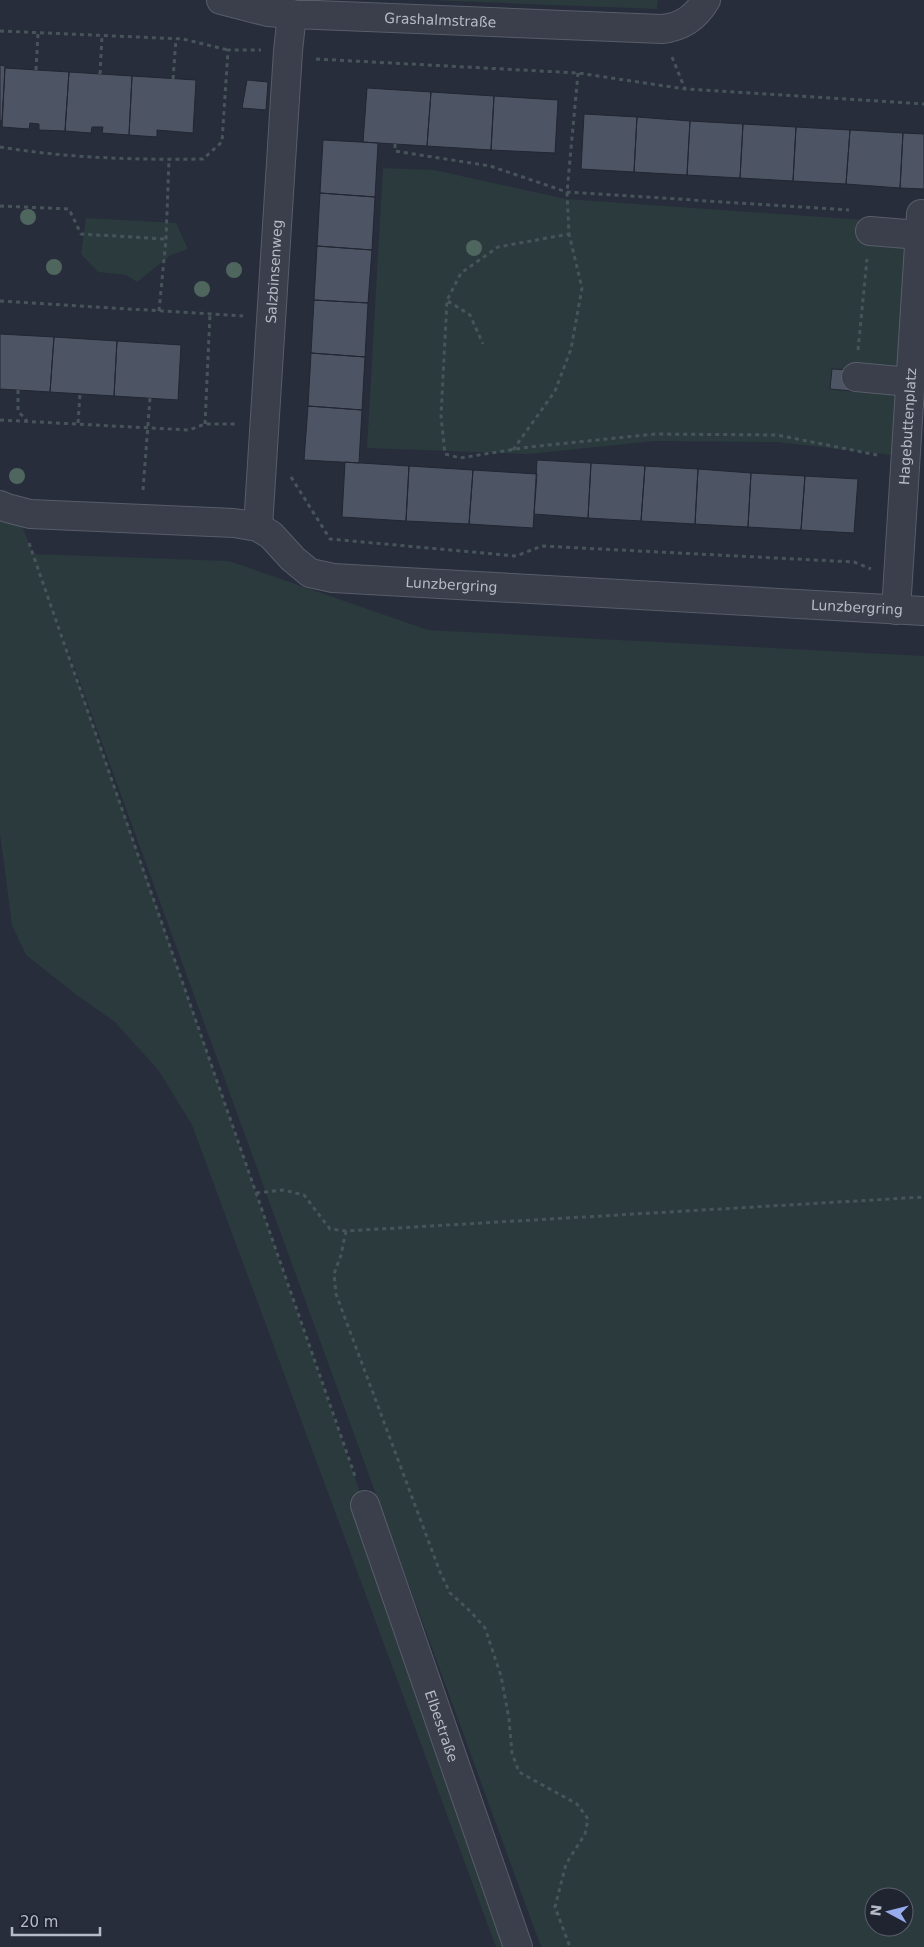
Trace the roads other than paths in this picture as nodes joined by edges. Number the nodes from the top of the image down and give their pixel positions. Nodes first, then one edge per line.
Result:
1 (221, 0) edge
2 (706, 0) edge
3 (292, 14) junction
4 (870, 231) road end
5 (856, 377) road end
6 (910, 382) junction
7 (8, 508) edge
8 (258, 527) junction
9 (896, 610) junction
10 (924, 611) edge
11 (365, 1506) road end
12 (518, 1947) edge

1 - 3 street, Grashalmstraße
2 - 3 street, Grashalmstraße
3 - 8 street, Salzbinsenweg
4 - 6 street, Hagebuttenplatz
5 - 6 street
6 - 9 street, Hagebuttenplatz
7 - 8 street, Lunzbergring
8 - 9 street, Lunzbergring
9 - 10 street, Lunzbergring
11 - 12 street, Elbestraße

